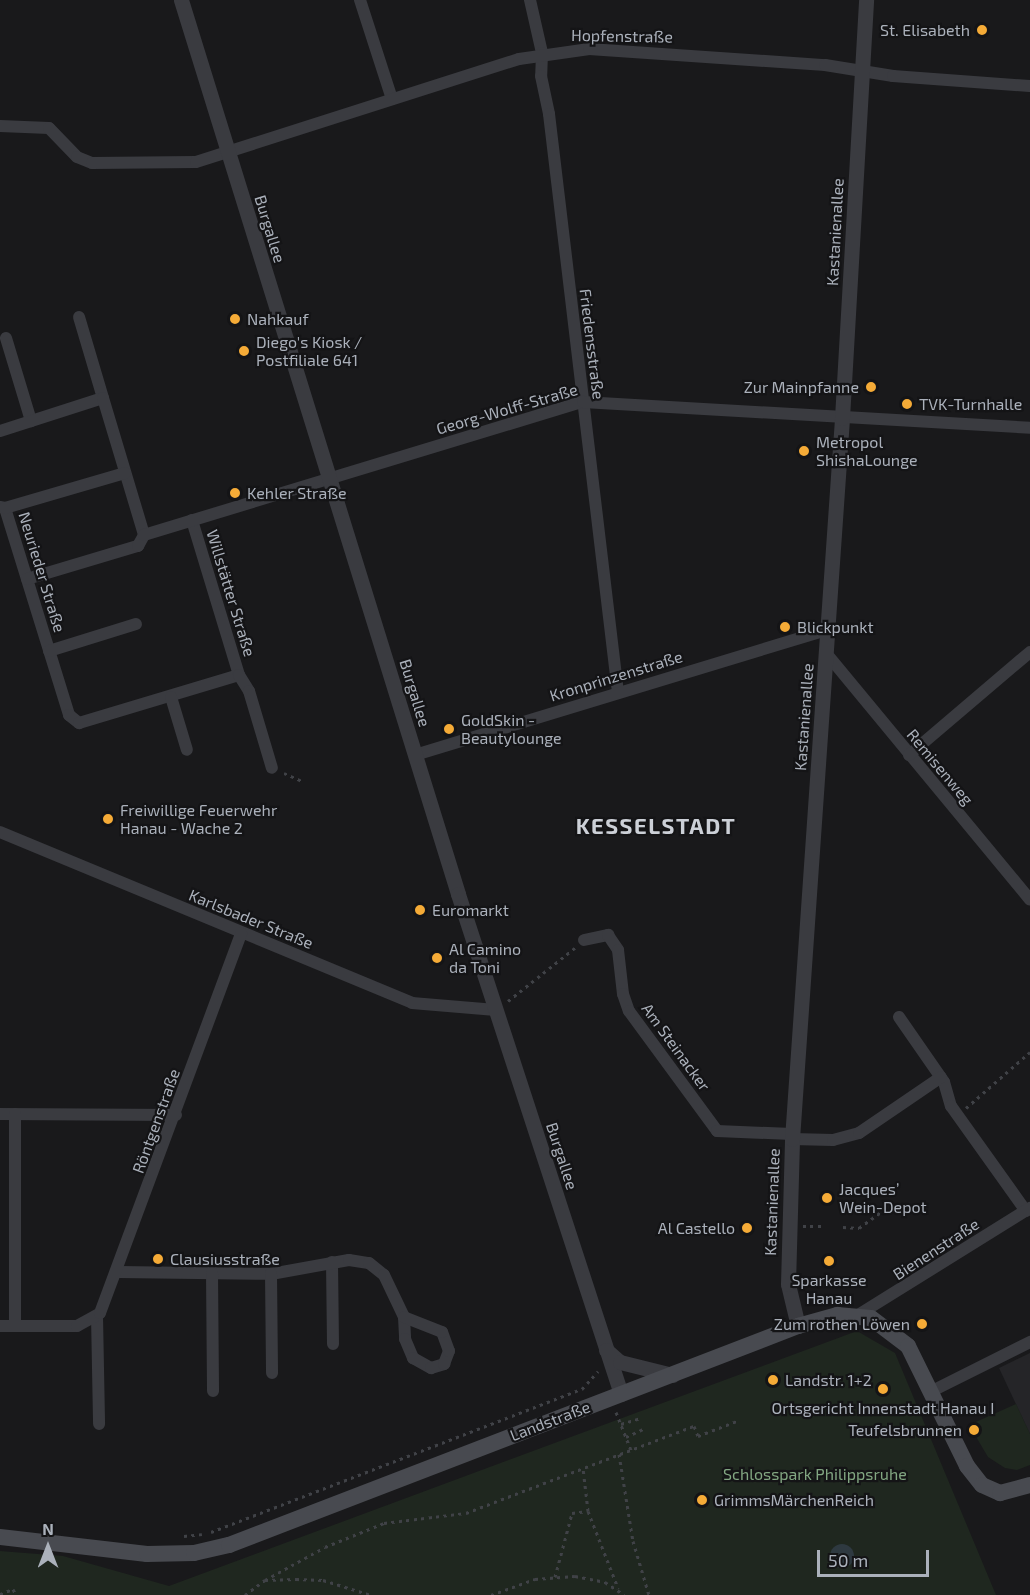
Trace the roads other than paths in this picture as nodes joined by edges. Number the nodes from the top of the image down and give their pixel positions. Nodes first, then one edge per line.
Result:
1 (181, 0) edge
2 (360, 0) edge
3 (531, 0) edge
4 (866, 0) edge
5 (542, 53) junction
6 (862, 71) junction
7 (1030, 86) edge
8 (392, 99) junction
9 (0, 126) edge
10 (228, 153) junction
11 (79, 317) dead end
12 (6, 338) dead end
13 (103, 398) junction
14 (583, 402) junction
15 (842, 418) junction
16 (31, 421) junction
17 (1030, 428) edge
18 (0, 431) edge
19 (125, 473) junction
20 (330, 479) junction
21 (2, 507) edge
22 (192, 520) junction
23 (144, 535) junction
24 (27, 579) junction
25 (136, 624) dead end
26 (827, 630) junction
27 (49, 651) junction
28 (1030, 652) edge
29 (826, 653) junction
30 (239, 675) junction
31 (618, 693) junction
32 (171, 697) junction
33 (74, 720) joint
34 (187, 750) dead end
35 (415, 755) junction
36 (909, 755) junction
37 (272, 768) road end
38 (0, 832) edge
39 (1030, 900) edge
40 (241, 933) junction
41 (584, 940) road end
42 (496, 1010) junction
43 (899, 1017) dead end
44 (941, 1077) junction
45 (0, 1114) edge
46 (15, 1114) junction
47 (176, 1114) junction
48 (792, 1136) junction
49 (1028, 1209) edge
50 (332, 1263) junction
51 (118, 1272) junction
52 (212, 1273) junction
53 (271, 1274) junction
54 (858, 1315) junction
55 (97, 1316) junction
56 (405, 1317) junction
57 (0, 1326) edge
58 (15, 1326) junction
59 (798, 1326) junction
60 (1030, 1342) edge
61 (333, 1344) dead end
62 (604, 1348) junction
63 (272, 1373) dead end
64 (672, 1375) junction
65 (213, 1391) dead end
66 (932, 1391) junction
67 (616, 1396) junction
68 (99, 1424) dead end
69 (1030, 1485) edge
70 (0, 1537) edge

1 - 10 street, Burgallee
2 - 8 street
3 - 5 street, Friedensstraße
4 - 6 street, Kastanienallee
5 - 6 street, Hopfenstraße
5 - 8 street, Hopfenstraße
5 - 14 street, Friedensstraße
6 - 7 street, Hopfenstraße
6 - 15 street, Kastanienallee
8 - 10 street, Hopfenstraße
9 - 10 street, Hopfenstraße
10 - 20 street, Burgallee
11 - 13 street
12 - 16 street
13 - 16 street
13 - 19 street
14 - 15 street, Georg-Wolff-Straße
14 - 20 street, Georg-Wolff-Straße
14 - 31 street, Friedensstraße
15 - 17 street, Georg-Wolff-Straße
15 - 26 street, Kastanienallee
16 - 18 street
19 - 21 street
19 - 23 street
20 - 22 street
20 - 35 street, Burgallee
21 - 24 street, Neurieder Straße
22 - 23 street
22 - 30 street, Willstätter Straße
23 - 24 street
24 - 27 street, Neurieder Straße
25 - 27 street, Neurieder Straße
26 - 29 street, Kastanienallee
26 - 31 street, Kronprinzenstraße
27 - 33 street, Neurieder Straße
28 - 36 street
29 - 36 street, Remisenweg
29 - 48 street, Kastanienallee
30 - 32 street, Willstätter Straße
30 - 37 street, Willstätter Straße
31 - 35 street, Kronprinzenstraße
32 - 33 street, Willstätter Straße
32 - 34 street
35 - 42 street, Burgallee
36 - 39 street, Remisenweg
38 - 40 street, Karlsbader Straße
40 - 42 street, Karlsbader Straße
40 - 47 street, Röntgenstraße
41 - 48 street, Am Steinacker
42 - 62 street, Burgallee
43 - 44 street
44 - 48 street
44 - 49 street
45 - 46 street
46 - 47 street
46 - 58 street
47 - 51 street, Röntgenstraße
48 - 59 street, Kastanienallee
49 - 54 street, Bienenstraße
50 - 53 street
50 - 56 street
50 - 61 street
51 - 52 street
51 - 55 street, Röntgenstraße
52 - 53 street
52 - 65 street
53 - 63 street
54 - 59 main road, Landstraße
54 - 66 main road, Landstraße
55 - 58 street
55 - 68 street, Röntgenstraße
56 - 56 street
57 - 58 street
59 - 64 main road, Landstraße
60 - 66 street
62 - 64 street
62 - 67 street, Burgallee
64 - 67 main road, Landstraße
66 - 69 main road, Landstraße
67 - 70 main road, Landstraße

